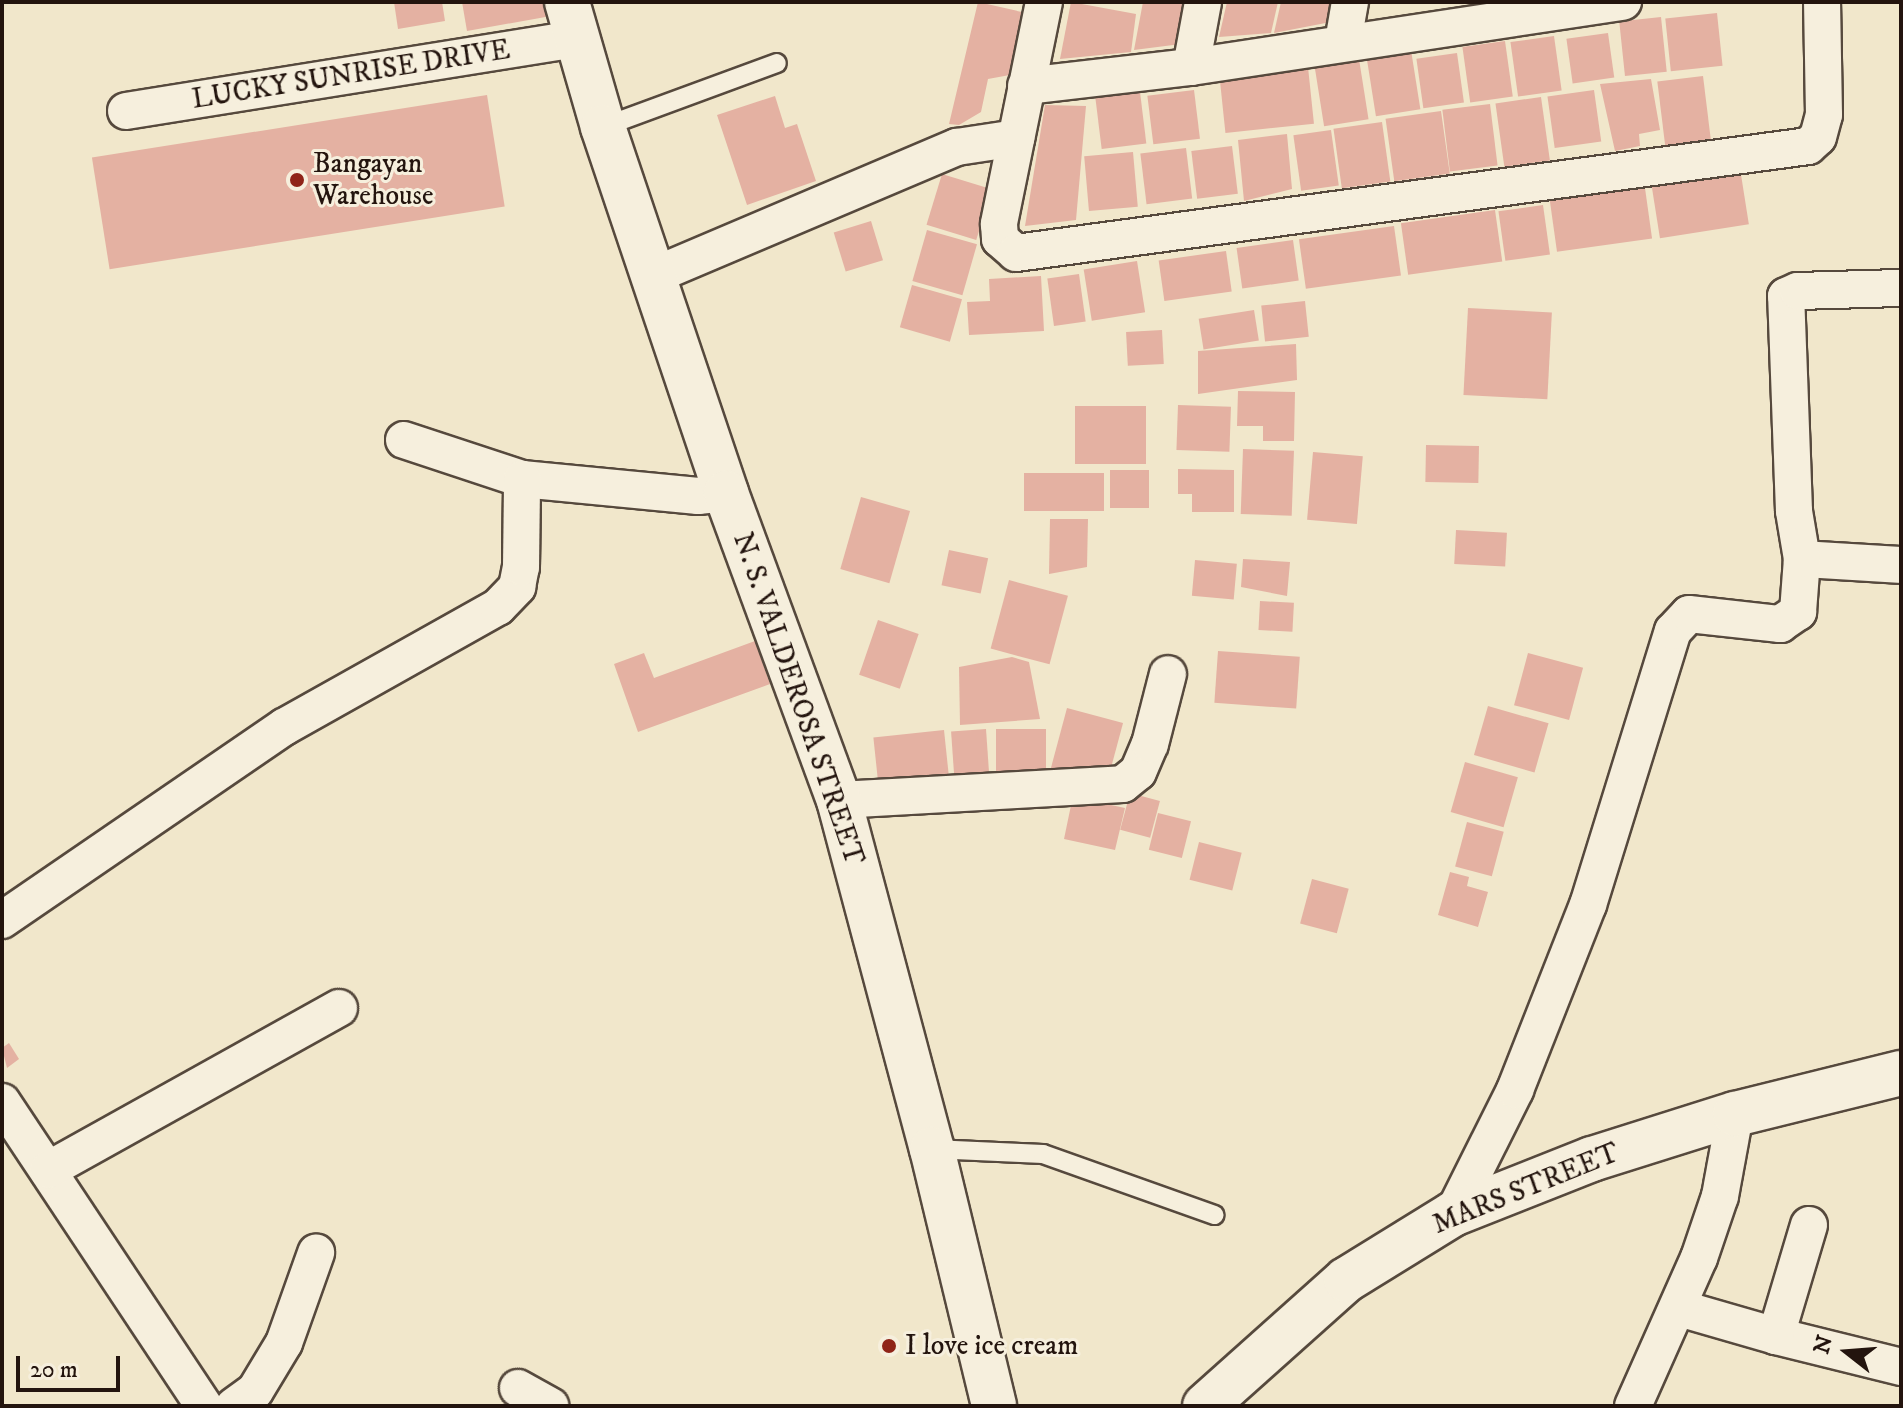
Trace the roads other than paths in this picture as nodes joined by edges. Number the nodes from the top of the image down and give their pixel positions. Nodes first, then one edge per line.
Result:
1 (1044, 2) edge
2 (1203, 2) edge
3 (1350, 2) edge
4 (1623, 2) edge
5 (1822, 2) edge
6 (572, 20) edge
7 (1343, 42) junction
8 (777, 63) dead end
9 (1191, 67) junction
10 (1026, 86) junction
11 (126, 111) dead end
12 (603, 127) junction
13 (1016, 138) junction
14 (655, 275) junction
15 (1901, 288) edge
16 (404, 440) dead end
17 (522, 479) junction
18 (726, 493) junction
19 (1802, 559) junction
20 (1901, 565) edge
21 (1168, 674) dead end
22 (839, 800) junction
23 (2, 920) edge
24 (339, 1008) dead end
25 (1901, 1073) edge
26 (2, 1102) edge
27 (1735, 1114) junction
28 (932, 1149) junction
29 (48, 1170) junction
30 (1453, 1214) junction
31 (1214, 1215) dead end
32 (1809, 1225) dead end
33 (316, 1253) dead end
34 (1679, 1308) junction
35 (1776, 1336) junction
36 (1901, 1367) edge
37 (518, 1388) dead end
38 (204, 1406) edge
39 (234, 1406) edge
40 (550, 1406) edge
41 (994, 1406) edge
42 (1205, 1406) edge
43 (1633, 1406) edge

1 - 10 street
2 - 9 street
3 - 7 street
4 - 7 street
5 - 13 street
6 - 11 street, LUCKY SUNRISE DRIVE
6 - 12 main road, N. S. VALDEROSA STREET
7 - 9 street
8 - 12 lane
9 - 10 street
10 - 13 street
12 - 14 main road, N. S. VALDEROSA STREET
13 - 14 street
14 - 18 main road, N. S. VALDEROSA STREET
15 - 19 street
16 - 17 street
17 - 18 street
17 - 23 street
18 - 22 main road, N. S. VALDEROSA STREET
19 - 20 street
19 - 30 street
21 - 22 street
22 - 28 main road, N. S. VALDEROSA STREET
24 - 29 street
25 - 27 main road, MARS STREET
26 - 29 street
27 - 30 main road, MARS STREET
27 - 34 street
28 - 31 lane
28 - 41 main road, N. S. VALDEROSA STREET
29 - 38 street
30 - 42 main road, MARS STREET
32 - 35 street
33 - 39 street
34 - 35 street
34 - 43 street
35 - 36 street
37 - 40 street

